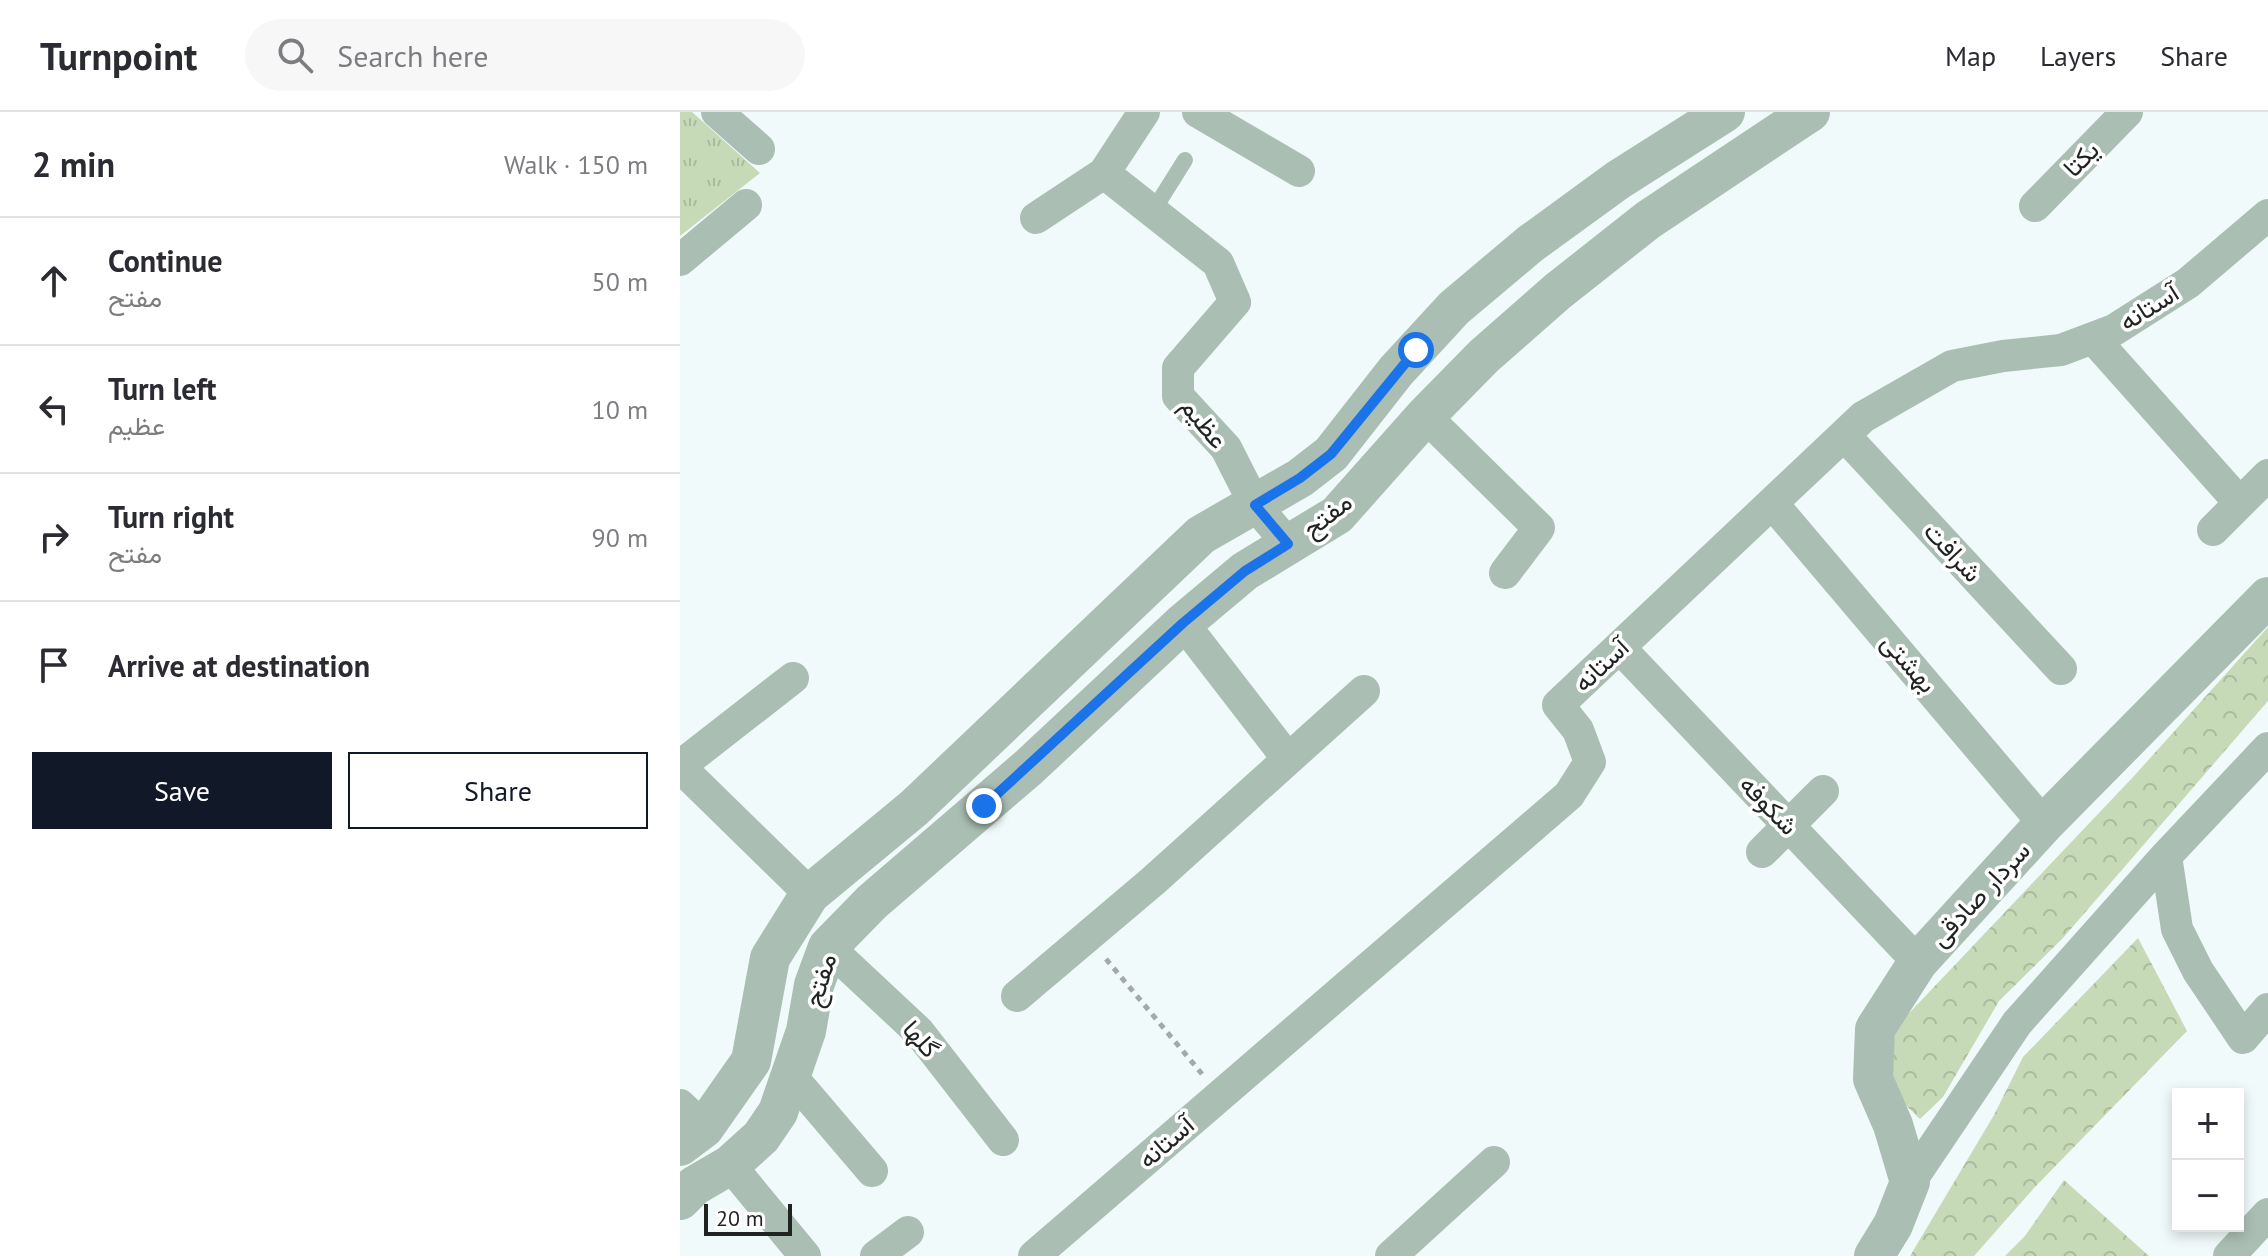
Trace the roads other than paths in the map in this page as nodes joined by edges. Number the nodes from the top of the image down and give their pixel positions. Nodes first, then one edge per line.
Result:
1 (717, 112) edge
2 (1144, 112) edge
3 (1198, 112) edge
4 (1725, 112) edge
5 (1810, 112) edge
6 (2127, 112) edge
7 (759, 149) dead end
8 (1185, 160) dead end
9 (1299, 171) dead end
10 (1104, 173) junction
11 (746, 205) dead end
12 (2035, 206) dead end
13 (1153, 211) junction
14 (2268, 215) edge
15 (1036, 218) dead end
16 (680, 260) edge
17 (2093, 338) junction
18 (1425, 416) junction
19 (1844, 435) junction
20 (2268, 475) edge
21 (2239, 502) junction
22 (1772, 503) junction
23 (1255, 505) junction
24 (2213, 530) dead end
25 (1288, 544) junction
26 (1505, 573) dead end
27 (2268, 597) edge
28 (1183, 623) junction
29 (1620, 648) junction
30 (2061, 669) dead end
31 (793, 678) dead end
32 (1364, 691) dead end
33 (2268, 748) edge
34 (1288, 759) junction
35 (680, 767) edge
36 (1823, 791) dead end
37 (2044, 824) junction
38 (1789, 826) junction
39 (1762, 852) dead end
40 (2166, 856) junction
41 (810, 894) junction
42 (828, 947) junction
43 (1918, 962) junction
44 (1017, 996) dead end
45 (2268, 1009) edge
46 (791, 1076) junction
47 (688, 1126) edge
48 (1003, 1140) dead end
49 (1494, 1162) dead end
50 (730, 1165) junction
51 (872, 1171) dead end
52 (1910, 1182) junction
53 (680, 1200) edge
54 (2268, 1214) edge
55 (908, 1232) dead end
56 (805, 1256) edge
57 (876, 1256) edge
58 (1034, 1256) edge
59 (1391, 1256) edge
60 (1874, 1256) edge
61 (2229, 1256) edge

1 - 7 street
2 - 10 street
3 - 9 street
4 - 23 street, مفتح
5 - 18 street, مفتح
6 - 12 street, یکتا
8 - 13 lane
10 - 13 street, عظیم
10 - 15 street
11 - 16 street
13 - 23 street, عظیم
14 - 17 street, آستانه
17 - 19 street, آستانه
17 - 21 street
18 - 25 street, مفتح
18 - 26 street
19 - 22 street, آستانه
19 - 30 street, شرافت
20 - 21 street
21 - 24 street
22 - 29 street, آستانه
22 - 37 street, بهشتی
23 - 25 street, عظیم
23 - 41 street, مفتح
25 - 28 street, مفتح
27 - 37 street, سردار صادقی
28 - 34 street
28 - 42 street, مفتح
29 - 38 street, شکوفه
29 - 58 street, آستانه
31 - 35 street
32 - 34 street
33 - 40 street
34 - 44 street
35 - 41 street
36 - 38 street
37 - 43 street, سردار صادقی
38 - 39 street
38 - 43 street, شکوفه
40 - 45 street
40 - 52 street
41 - 47 street, مفتح
42 - 46 street, مفتح
42 - 48 street, گلها
43 - 52 street, سردار صادقی
46 - 50 street, مفتح
46 - 51 street
49 - 59 street
50 - 53 street, مفتح
50 - 56 street
52 - 60 street
54 - 61 street
55 - 57 street

